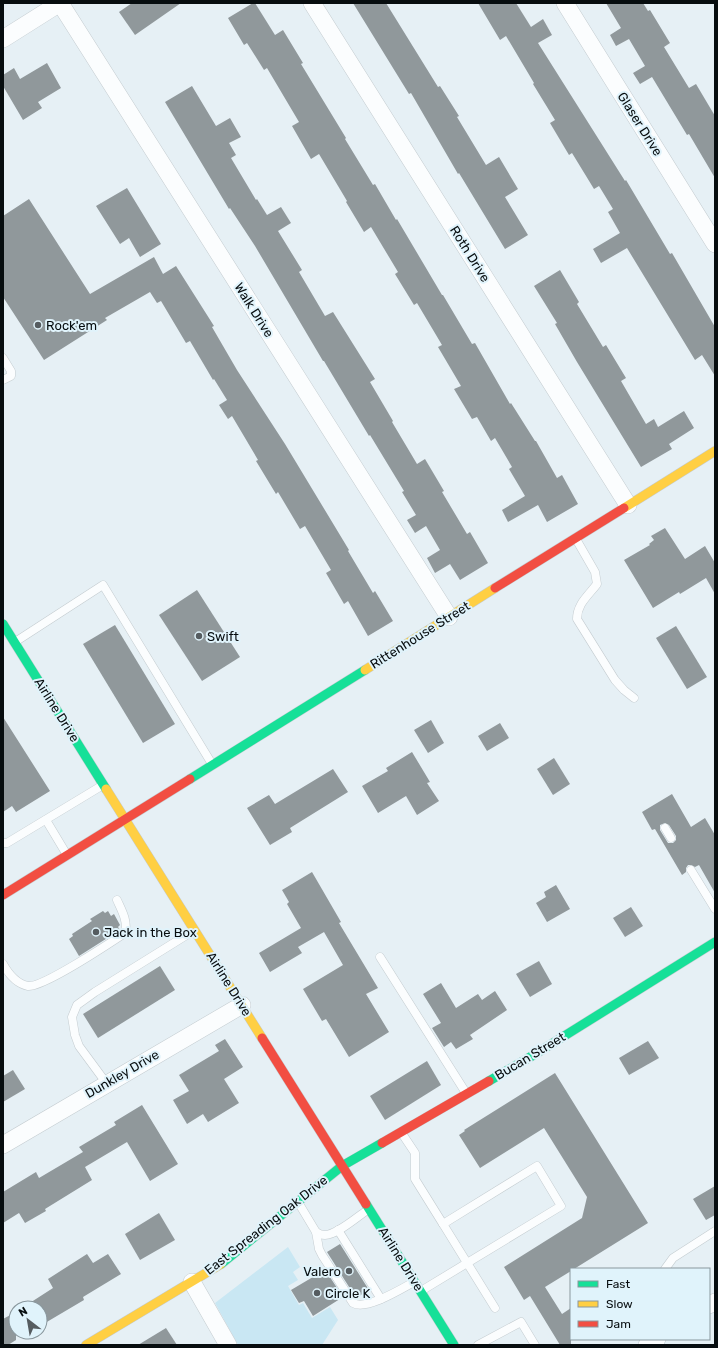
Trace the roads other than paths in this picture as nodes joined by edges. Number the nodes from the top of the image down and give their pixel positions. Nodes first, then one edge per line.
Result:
1 (60, 3) edge
2 (312, 3) edge
3 (565, 3) edge
4 (3, 39) edge
5 (715, 244) edge
6 (3, 358) edge
7 (3, 380) edge
8 (715, 451) edge
9 (628, 505) junction
10 (575, 538) junction
11 (449, 618) junction
12 (5, 630) edge
13 (14, 642) junction
14 (634, 698) dead end
15 (213, 765) junction
16 (104, 785) junction
17 (46, 820) junction
18 (125, 820) junction
19 (665, 828) dead end
20 (672, 838) dead end
21 (3, 843) edge
22 (68, 856) junction
23 (691, 870) dead end
24 (3, 895) edge
25 (117, 900) dead end
26 (715, 909) edge
27 (195, 930) junction
28 (715, 942) edge
29 (380, 957) dead end
30 (3, 964) edge
31 (242, 1004) junction
32 (106, 1084) junction
33 (467, 1094) junction
34 (401, 1132) junction
35 (3, 1145) edge
36 (342, 1166) junction
37 (297, 1201) junction
38 (369, 1209) junction
39 (443, 1224) junction
40 (338, 1230) junction
41 (715, 1231) edge
42 (316, 1232) junction
43 (467, 1263) junction
44 (666, 1268) edge
45 (192, 1282) junction
46 (415, 1282) junction
47 (420, 1291) junction
48 (381, 1299) junction
49 (496, 1308) dead end
50 (86, 1345) edge
51 (228, 1345) edge
52 (454, 1345) edge
53 (478, 1345) edge
54 (535, 1345) edge

1 - 4 street
1 - 11 street, Walk Drive
2 - 9 street, Roth Drive
3 - 5 street, Glaser Drive
6 - 7 lane
8 - 9 street, Rittenhouse Street
9 - 10 street, Rittenhouse Street
10 - 11 street, Rittenhouse Street
10 - 14 lane
11 - 15 street, Rittenhouse Street
12 - 13 street, Airline Drive
13 - 15 lane
13 - 16 street, Airline Drive
15 - 18 street, Rittenhouse Street
16 - 17 lane
16 - 18 street, Airline Drive
17 - 21 lane
17 - 22 lane
18 - 22 street, Rittenhouse Street
18 - 27 street, Airline Drive
19 - 20 lane
22 - 24 street, Rittenhouse Street
23 - 26 lane
25 - 30 lane
27 - 31 street, Airline Drive
27 - 32 lane
28 - 33 street, Bucan Street
29 - 33 lane
31 - 32 street, Dunkley Drive
31 - 36 street, Airline Drive
32 - 35 street, Dunkley Drive
33 - 34 street, Bucan Street
34 - 36 street, Bucan Street
34 - 39 lane
36 - 37 street, East Spreading Oak Drive
36 - 38 street, Airline Drive
37 - 42 lane
37 - 45 street, East Spreading Oak Drive
38 - 40 lane
38 - 46 street, Airline Drive
39 - 43 lane
39 - 43 lane
40 - 42 lane
40 - 48 lane
41 - 44 lane
42 - 48 lane
43 - 47 lane
43 - 49 lane
45 - 50 street, East Spreading Oak Drive
45 - 51 street
46 - 47 street, Airline Drive
46 - 48 lane
47 - 52 street, Airline Drive
53 - 54 lane

